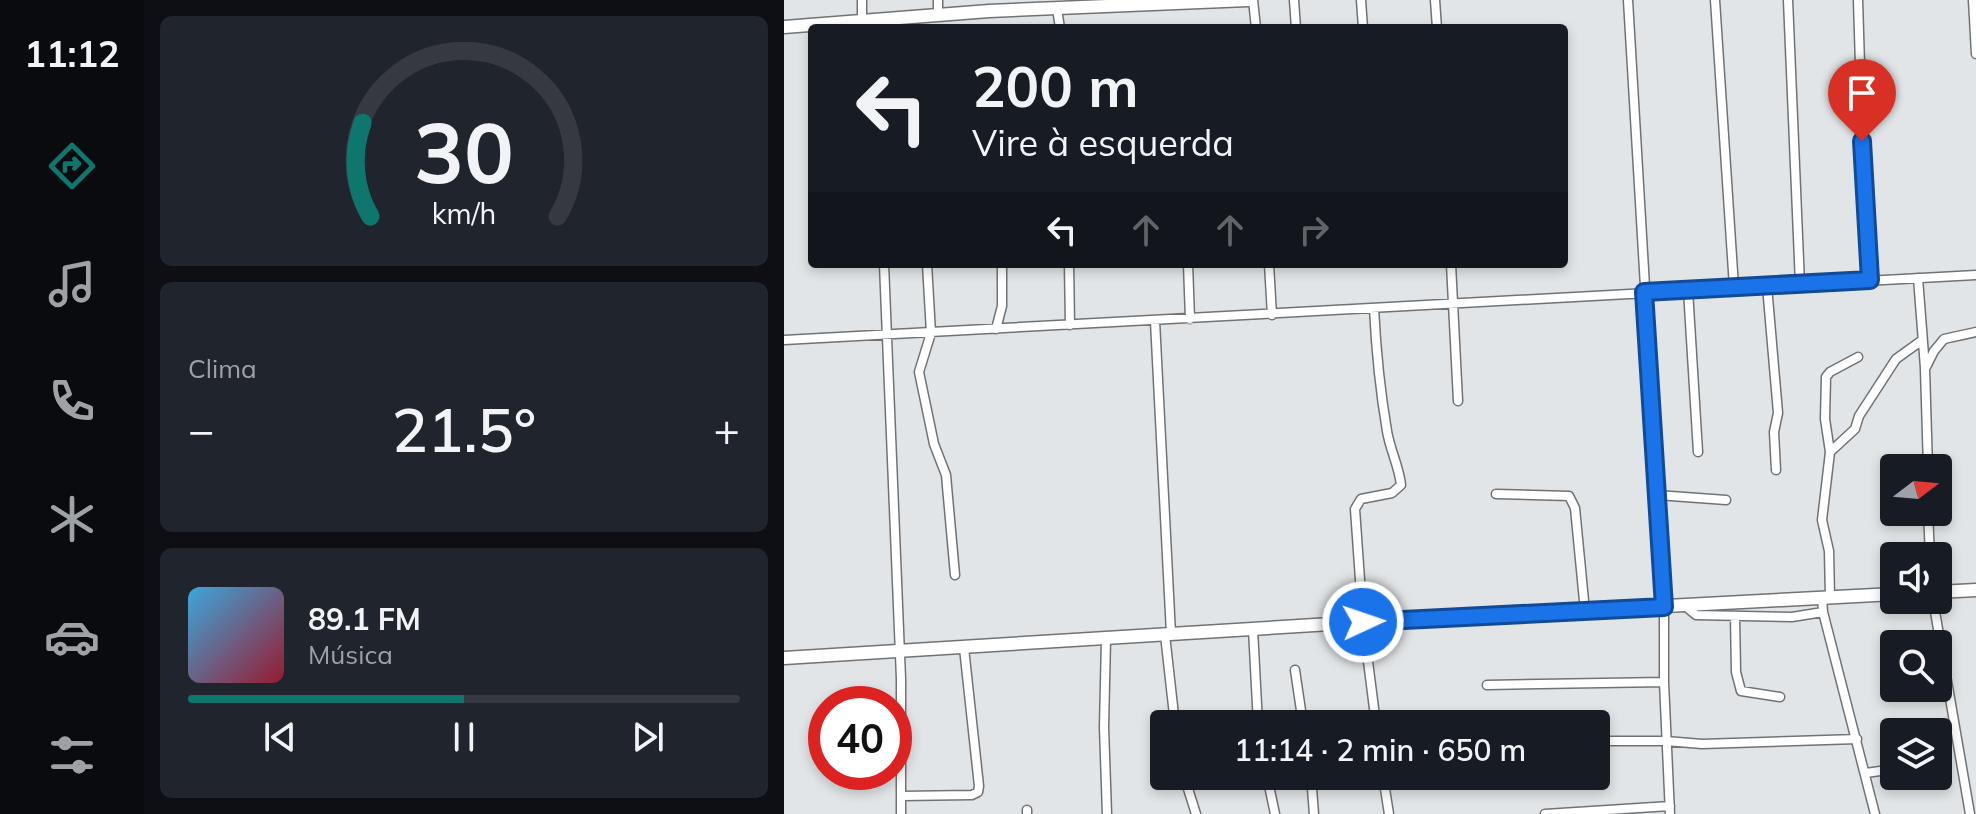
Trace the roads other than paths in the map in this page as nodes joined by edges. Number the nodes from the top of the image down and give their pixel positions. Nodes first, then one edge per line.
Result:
1 (862, 0) edge
2 (938, 0) edge
3 (1251, 0) edge
4 (1294, 0) edge
5 (1361, 0) edge
6 (1435, 0) edge
7 (1628, 0) edge
8 (1715, 0) edge
9 (1788, 0) edge
10 (1858, 0) edge
11 (1973, 0) edge
12 (1215, 1) edge
13 (1089, 3) edge
14 (1138, 3) edge
15 (989, 6) edge
16 (1057, 9) junction
17 (938, 16) junction
18 (867, 24) edge
19 (1059, 24) edge
20 (1255, 24) edge
21 (1296, 24) edge
22 (1363, 24) edge
23 (1437, 24) edge
24 (808, 26) edge
25 (784, 27) edge
26 (1976, 54) edge
27 (884, 268) edge
28 (927, 268) edge
29 (1002, 268) edge
30 (1069, 268) edge
31 (1188, 268) edge
32 (1269, 268) edge
33 (1451, 268) edge
34 (1976, 275) edge
35 (1918, 278) junction
36 (1870, 280) junction
37 (1800, 284) junction
38 (1767, 286) junction
39 (1734, 287) junction
40 (1688, 290) junction
41 (1644, 292) junction
42 (1452, 305) junction
43 (1374, 308) junction
44 (1272, 315) junction
45 (1190, 319) junction
46 (1155, 321) junction
47 (1070, 325) junction
48 (996, 329) junction
49 (1976, 332) edge
50 (931, 333) junction
51 (888, 335) junction
52 (784, 340) edge
53 (1921, 341) junction
54 (1858, 357) dead end
55 (1925, 369) junction
56 (1458, 401) dead end
57 (1698, 452) dead end
58 (1830, 452) junction
59 (1928, 454) edge
60 (1776, 470) dead end
61 (1496, 494) dead end
62 (1657, 495) junction
63 (1726, 500) dead end
64 (955, 575) dead end
65 (1976, 590) edge
66 (1952, 591) edge
67 (1880, 595) edge
68 (1826, 597) junction
69 (1685, 606) junction
70 (1664, 607) junction
71 (1585, 611) junction
72 (1823, 612) junction
73 (1936, 614) edge
74 (1735, 616) junction
75 (1363, 622) junction
76 (1253, 629) junction
77 (1168, 634) junction
78 (1106, 639) junction
79 (964, 648) junction
80 (900, 650) junction
81 (784, 658) edge
82 (1295, 670) dead end
83 (1664, 682) junction
84 (1487, 685) dead end
85 (1780, 697) dead end
86 (1174, 710) edge
87 (1257, 710) edge
88 (1301, 710) edge
89 (1374, 710) edge
90 (1857, 739) junction
91 (1610, 741) edge
92 (1666, 741) junction
93 (1880, 771) edge
94 (1866, 773) junction
95 (1188, 790) edge
96 (1270, 790) edge
97 (1312, 790) edge
98 (1385, 790) edge
99 (901, 796) junction
100 (1193, 804) junction
101 (1670, 810) edge
102 (1973, 813) edge
103 (901, 814) edge
104 (1107, 814) edge
105 (1188, 814) edge
106 (1196, 814) edge
107 (1275, 814) edge
108 (1314, 814) edge
109 (1389, 814) edge
110 (1545, 814) edge
111 (1875, 814) edge

1 - 18 street
2 - 17 street
3 - 12 street
3 - 20 street
4 - 21 street
5 - 22 street
6 - 23 street
7 - 41 street
8 - 39 street
9 - 37 street
10 - 36 street
11 - 26 street
12 - 14 street
13 - 14 street
13 - 16 street
15 - 16 street
15 - 17 street
16 - 19 street
17 - 18 street
24 - 25 street
27 - 51 street
28 - 50 street
29 - 48 street
30 - 47 street
31 - 45 street
32 - 44 street
33 - 42 street
34 - 35 street
35 - 36 street
35 - 53 street
36 - 37 street
37 - 38 street
38 - 39 street
38 - 60 street
39 - 40 street
40 - 41 street
40 - 57 street
41 - 42 street
41 - 62 street
42 - 43 street
42 - 56 street
43 - 44 street
43 - 75 street
44 - 45 street
45 - 46 street
46 - 47 street
46 - 77 street
47 - 48 street
48 - 50 street
49 - 55 street
50 - 51 street
50 - 64 street
51 - 52 street
51 - 80 street
53 - 55 street
53 - 58 street
54 - 58 street
55 - 59 street
58 - 68 street
61 - 71 street
62 - 63 street
62 - 70 street
65 - 66 street
67 - 68 street
68 - 69 street
68 - 72 street
69 - 70 street
69 - 74 street
70 - 71 street
70 - 83 street
71 - 75 street
72 - 74 street
72 - 90 street
73 - 102 street
74 - 85 street
75 - 76 street
75 - 89 street
76 - 77 street
76 - 87 street
77 - 78 street
77 - 86 street
78 - 79 street
78 - 104 street
79 - 80 street
79 - 99 street
80 - 81 street
80 - 99 street
82 - 88 street
83 - 84 street
83 - 92 street
90 - 92 street
90 - 94 street
91 - 92 street
92 - 101 street
93 - 94 street
94 - 111 street
95 - 100 street
96 - 107 street
97 - 108 street
98 - 109 street
99 - 103 street
100 - 105 street
100 - 106 street
101 - 110 street

